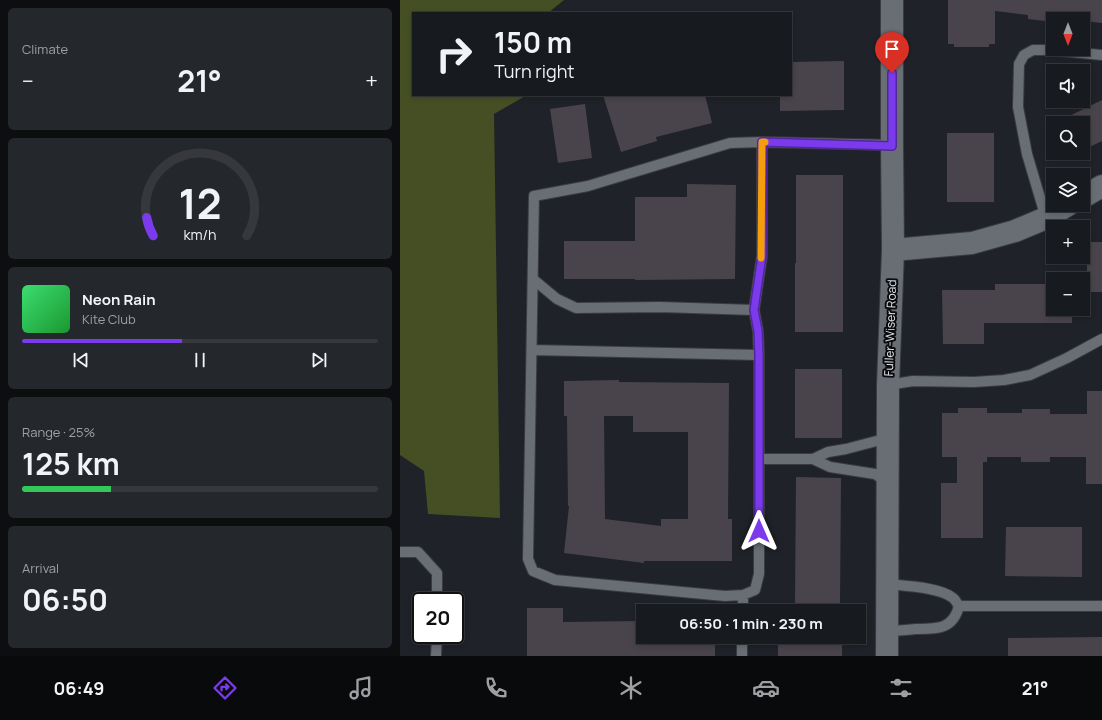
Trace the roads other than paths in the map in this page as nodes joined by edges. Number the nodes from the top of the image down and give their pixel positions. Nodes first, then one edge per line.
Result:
1 (892, 0) edge
2 (1102, 55) edge
3 (762, 142) junction
4 (892, 146) junction
5 (1102, 186) edge
6 (1090, 193) edge
7 (1056, 212) edge
8 (1046, 218) junction
9 (893, 250) junction
10 (533, 279) junction
11 (754, 310) junction
12 (1102, 339) edge
13 (532, 350) junction
14 (759, 356) junction
15 (888, 385) junction
16 (888, 438) junction
17 (759, 458) junction
18 (813, 459) junction
19 (888, 483) junction
20 (400, 552) edge
21 (887, 584) junction
22 (437, 592) edge
23 (743, 595) junction
24 (742, 604) edge
25 (959, 606) junction
26 (1102, 606) edge
27 (887, 631) junction
28 (437, 644) edge
29 (742, 644) edge
30 (436, 656) edge
31 (742, 656) edge
32 (887, 656) edge

1 - 4 street, Fuller-Wiser Road
2 - 8 lane
3 - 4 lane
3 - 10 lane
3 - 11 lane
4 - 9 street, Fuller-Wiser Road
5 - 6 street
7 - 8 street
8 - 9 street
9 - 15 street, Fuller-Wiser Road
10 - 11 lane
10 - 13 lane
11 - 14 lane
12 - 15 lane
13 - 14 lane
13 - 23 lane
14 - 17 lane
15 - 16 street, Fuller-Wiser Road
16 - 18 lane
16 - 19 street, Fuller-Wiser Road
17 - 18 lane
17 - 23 lane
18 - 19 lane
19 - 21 street, Fuller-Wiser Road
20 - 22 lane
21 - 25 lane
21 - 27 street, Fuller-Wiser Road
23 - 24 lane
25 - 26 lane
25 - 27 lane
27 - 32 street, Fuller-Wiser Road
28 - 30 lane
29 - 31 lane

